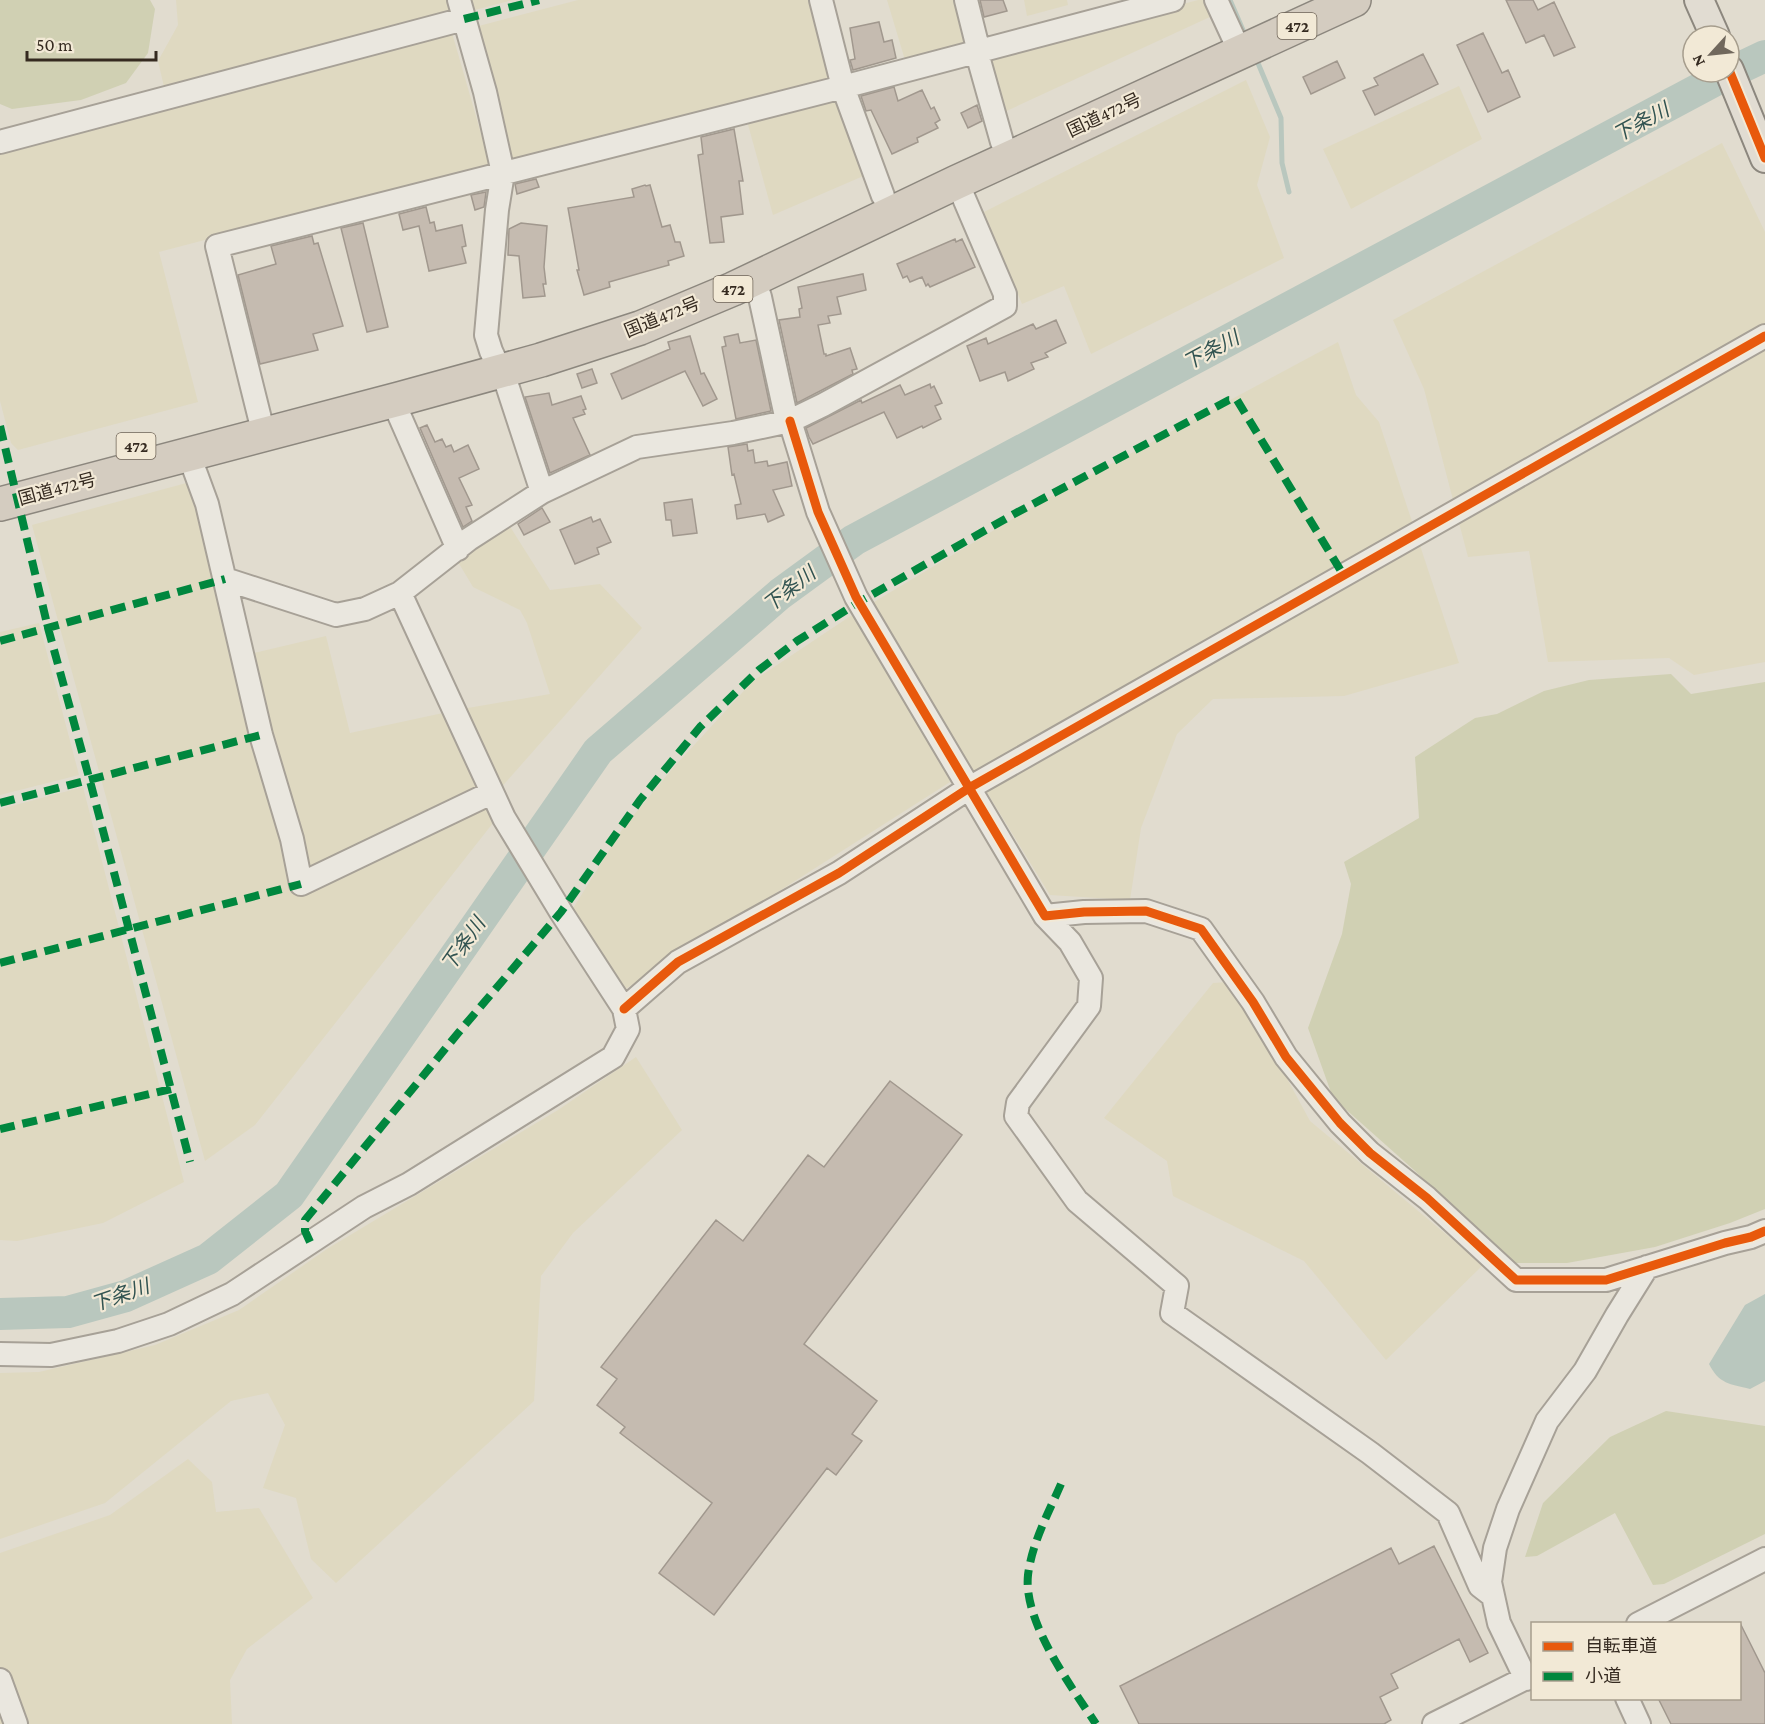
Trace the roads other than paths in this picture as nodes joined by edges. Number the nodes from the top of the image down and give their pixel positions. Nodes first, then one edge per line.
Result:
1 (821, 0) edge
2 (966, 0) edge
3 (1173, 0) edge
4 (1216, 0) edge
5 (1310, 0) edge
6 (1354, 0) edge
7 (1698, 0) edge
8 (461, 10) edge
9 (1709, 24) edge
10 (1236, 44) junction
11 (978, 52) junction
12 (1735, 84) edge
13 (843, 87) junction
14 (0, 142) edge
15 (1002, 142) junction
16 (1765, 158) edge
17 (503, 173) junction
18 (957, 182) junction
19 (883, 196) junction
20 (754, 279) junction
21 (1765, 336) edge
22 (495, 360) junction
23 (393, 401) junction
24 (788, 421) junction
25 (262, 424) junction
26 (189, 455) junction
27 (0, 481) edge
28 (542, 492) junction
29 (0, 504) edge
30 (458, 549) junction
31 (225, 579) junction
32 (400, 593) junction
33 (969, 788) junction
34 (491, 793) junction
35 (1045, 916) junction
36 (624, 1009) junction
37 (1765, 1230) edge
38 (1647, 1267) junction
39 (0, 1354) edge
40 (1765, 1558) edge
41 (1493, 1596) junction
42 (1640, 1622) edge
43 (1529, 1677) edge
44 (0, 1680) edge
45 (1628, 1700) edge
46 (16, 1724) edge
47 (1434, 1724) edge
48 (1639, 1724) edge

1 - 13 street
2 - 11 street
3 - 11 street
4 - 10 street
5 - 10 highway, 国道472号 / 472
6 - 10 highway, 国道472号 / 472
7 - 9 main road
8 - 14 street
8 - 17 street
10 - 15 highway, 国道472号 / 472
10 - 18 highway, 国道472号 / 472
11 - 13 street
11 - 15 street
12 - 16 main road
13 - 17 street
13 - 19 street
15 - 19 highway, 国道472号 / 472
17 - 22 street
17 - 25 street
18 - 20 highway, 国道472号 / 472
18 - 24 street
19 - 22 highway, 国道472号 / 472
20 - 22 highway, 国道472号 / 472
20 - 24 street
21 - 33 street
22 - 23 highway, 国道472号 / 472
22 - 25 highway, 国道472号 / 472
22 - 28 street
23 - 25 highway, 国道472号 / 472
23 - 30 street
24 - 28 street
24 - 33 street
25 - 26 highway, 国道472号 / 472
25 - 27 highway, 国道472号 / 472
26 - 29 highway, 国道472号 / 472
26 - 31 street
28 - 30 street
30 - 32 street
31 - 32 street
31 - 34 street
32 - 34 street
33 - 35 street
33 - 36 street
34 - 36 street
35 - 38 street
35 - 41 street
36 - 39 street
37 - 38 street
38 - 41 street
40 - 42 street
41 - 43 street
43 - 47 street
44 - 46 street
45 - 48 street

